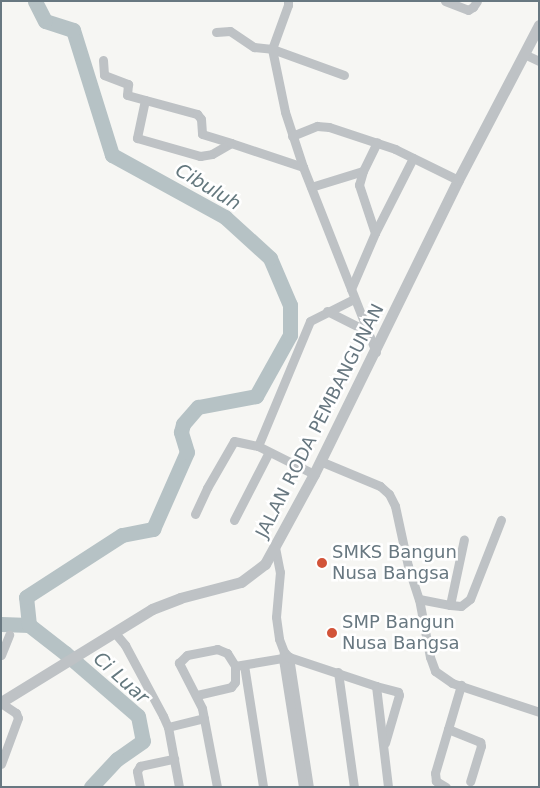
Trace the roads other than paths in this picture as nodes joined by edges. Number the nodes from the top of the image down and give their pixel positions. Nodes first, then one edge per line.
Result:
1 (288, 1) edge
2 (445, 1) edge
3 (477, 1) edge
4 (539, 24) edge
5 (216, 32) dead end
6 (272, 49) junction
7 (524, 54) junction
8 (103, 60) dead end
9 (539, 61) edge
10 (344, 75) dead end
11 (145, 100) junction
12 (292, 136) junction
13 (377, 142) junction
14 (230, 143) junction
15 (413, 158) junction
16 (303, 167) junction
17 (362, 171) junction
18 (458, 180) junction
19 (311, 187) junction
20 (374, 233) junction
21 (351, 289) junction
22 (354, 299) junction
23 (327, 311) junction
24 (367, 331) junction
25 (376, 352) junction
26 (258, 446) junction
27 (269, 452) junction
28 (320, 461) junction
29 (314, 474) junction
30 (196, 514) dead end
31 (234, 520) dead end
32 (502, 520) dead end
33 (464, 539) dead end
34 (275, 547) junction
35 (419, 599) junction
36 (450, 605) junction
37 (115, 633) junction
38 (9, 635) dead end
39 (1, 655) edge
40 (286, 655) junction
41 (239, 666) junction
42 (338, 672) junction
43 (461, 685) junction
44 (376, 686) junction
45 (197, 695) junction
46 (1, 702) edge
47 (539, 712) edge
48 (204, 718) junction
49 (168, 727) junction
50 (448, 729) junction
51 (384, 745) junction
52 (174, 759) junction
53 (1, 764) edge
54 (303, 769) junction
55 (470, 781) dead end
56 (140, 787) edge
57 (179, 787) edge
58 (217, 787) edge
59 (263, 787) edge
60 (303, 787) edge
61 (310, 787) edge
62 (354, 787) edge
63 (388, 787) edge
64 (446, 787) edge

1 - 6 street
2 - 3 street
4 - 7 street, JALAN RODA PEMBANGUNAN
5 - 6 street
6 - 10 street
6 - 12 street
7 - 9 street
7 - 18 street, JALAN RODA PEMBANGUNAN
8 - 11 street
11 - 14 street
11 - 14 street
12 - 13 street
12 - 16 street
13 - 15 street
13 - 17 street
14 - 16 street
15 - 18 street
15 - 20 street
16 - 19 street
17 - 19 street
17 - 20 street
18 - 25 street, JALAN RODA PEMBANGUNAN
19 - 21 street
20 - 21 street
21 - 22 street
22 - 23 street
22 - 24 street
23 - 24 street
23 - 26 street
24 - 25 street
25 - 28 street, JALAN RODA PEMBANGUNAN
26 - 27 street
26 - 30 street
27 - 29 street
27 - 31 street
28 - 29 street, JALAN RODA PEMBANGUNAN
28 - 35 street
29 - 34 street, JALAN RODA PEMBANGUNAN
32 - 36 street
33 - 36 street
34 - 37 street, JALAN RODA PEMBANGUNAN
34 - 40 street
35 - 36 street
35 - 43 street
37 - 46 street, JALAN RODA PEMBANGUNAN
37 - 49 street
38 - 39 street
40 - 41 street
40 - 42 street
40 - 54 street
41 - 45 street
41 - 45 street
41 - 59 street
42 - 44 street
42 - 62 street
43 - 47 street
43 - 50 street
44 - 51 street
44 - 51 street
45 - 48 street
46 - 53 street
48 - 49 street
48 - 58 street
49 - 52 street
50 - 55 street
50 - 64 street
51 - 63 street
52 - 56 street
52 - 57 street
54 - 60 street
54 - 61 street

